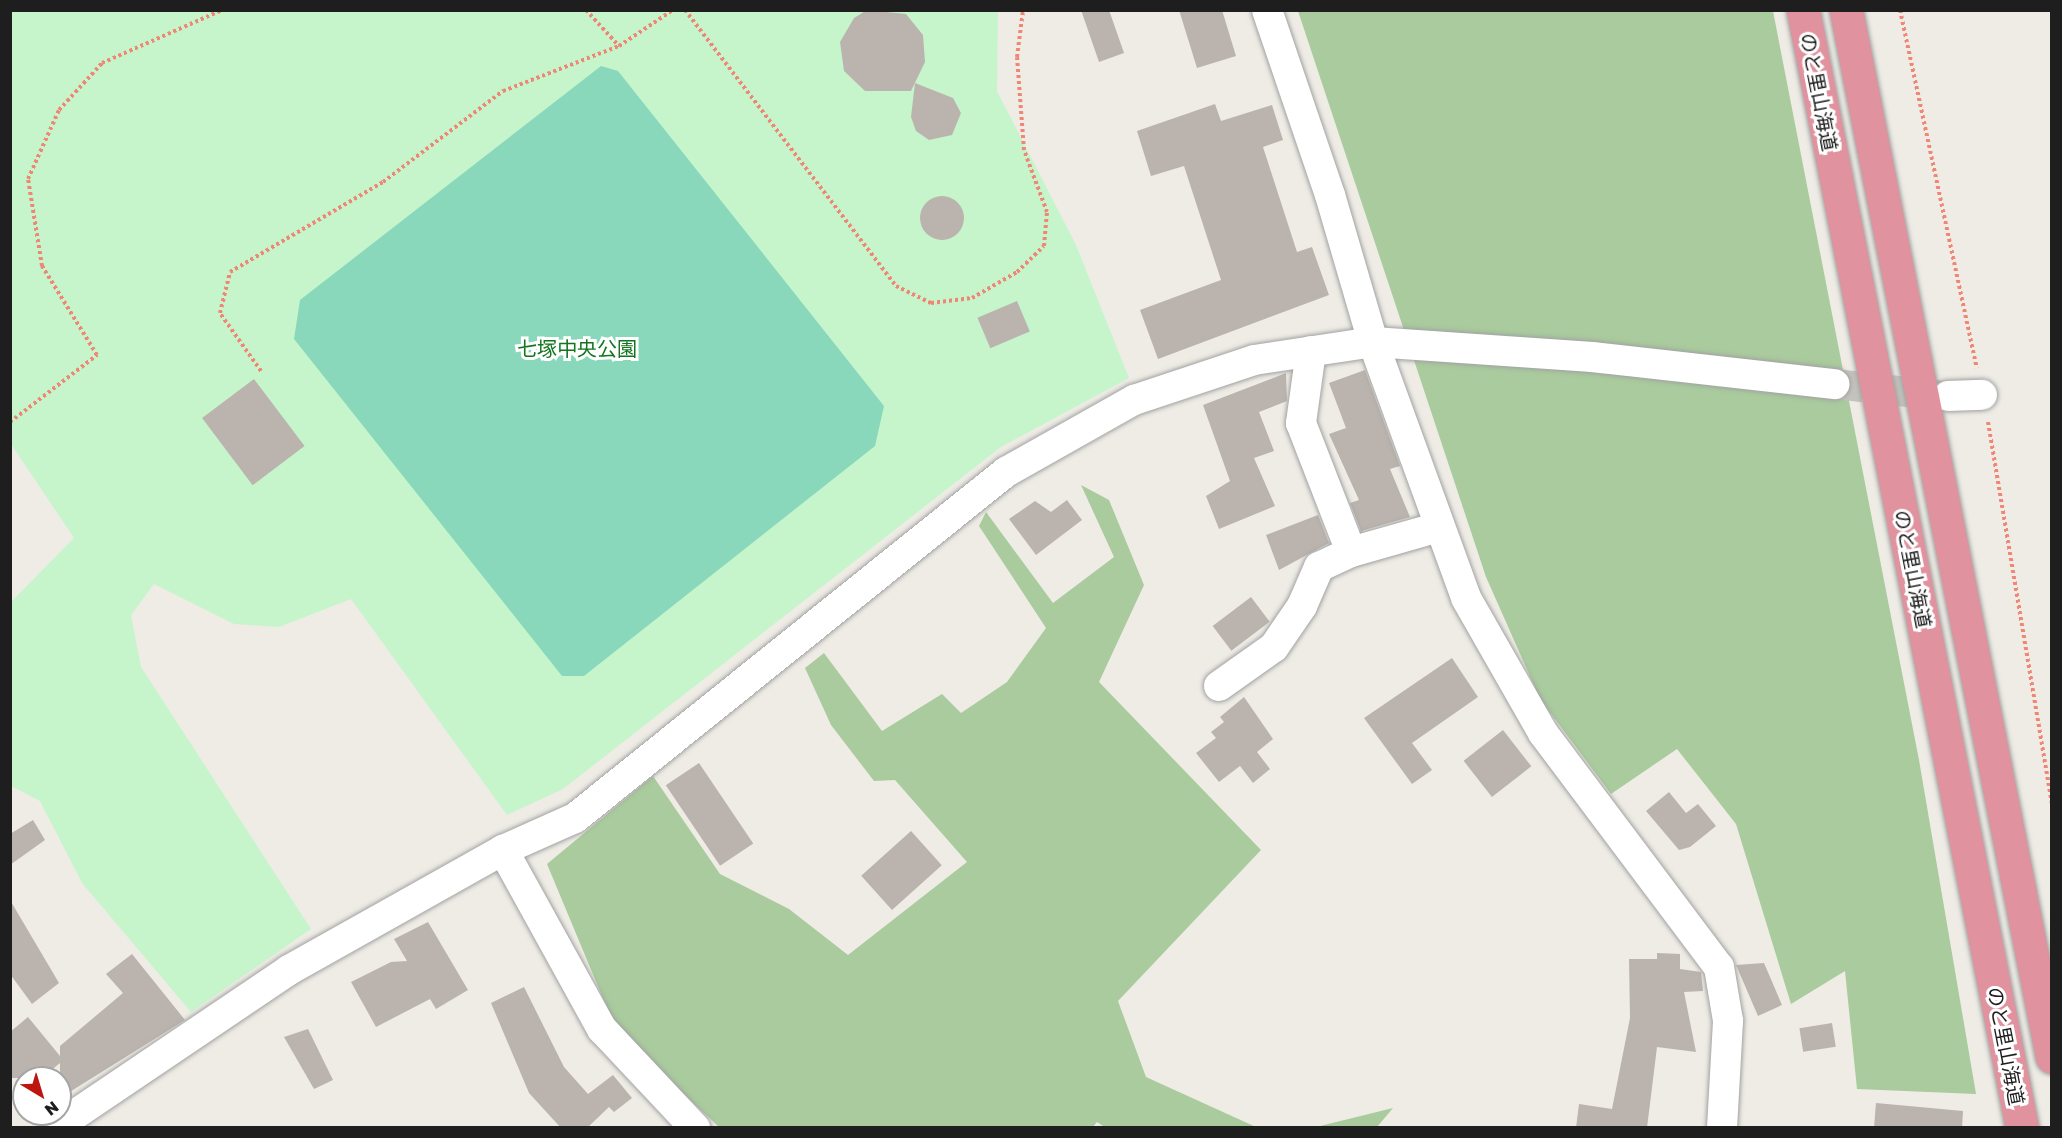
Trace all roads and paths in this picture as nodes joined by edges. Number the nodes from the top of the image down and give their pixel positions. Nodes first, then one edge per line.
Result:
1 (222, 10) edge
2 (586, 10) edge
3 (673, 10) edge
4 (684, 10) edge
5 (1023, 10) edge
6 (1267, 10) edge
7 (1803, 10) edge
8 (1846, 10) edge
9 (619, 46) junction
10 (1373, 342) junction
11 (1311, 351) junction
12 (261, 371) dead end
13 (1834, 384) tunnel mouth
14 (1982, 395) dead end
15 (1948, 396) tunnel mouth
16 (10, 422) edge
17 (1440, 527) junction
18 (1351, 552) junction
19 (1219, 686) dead end
20 (503, 850) junction
21 (2052, 1057) edge
22 (55, 1128) edge
23 (695, 1128) edge
24 (1722, 1128) edge
25 (2022, 1128) edge

1 - 16 path
2 - 9 path
3 - 9 path
4 - 5 path
6 - 10 street
7 - 25 highway, のと里山海道
8 - 21 highway
9 - 12 path
10 - 11 street
10 - 13 street
10 - 17 street
11 - 18 street
11 - 20 street
14 - 15 street
17 - 18 street
17 - 24 street
18 - 19 street
20 - 22 street
20 - 23 street

